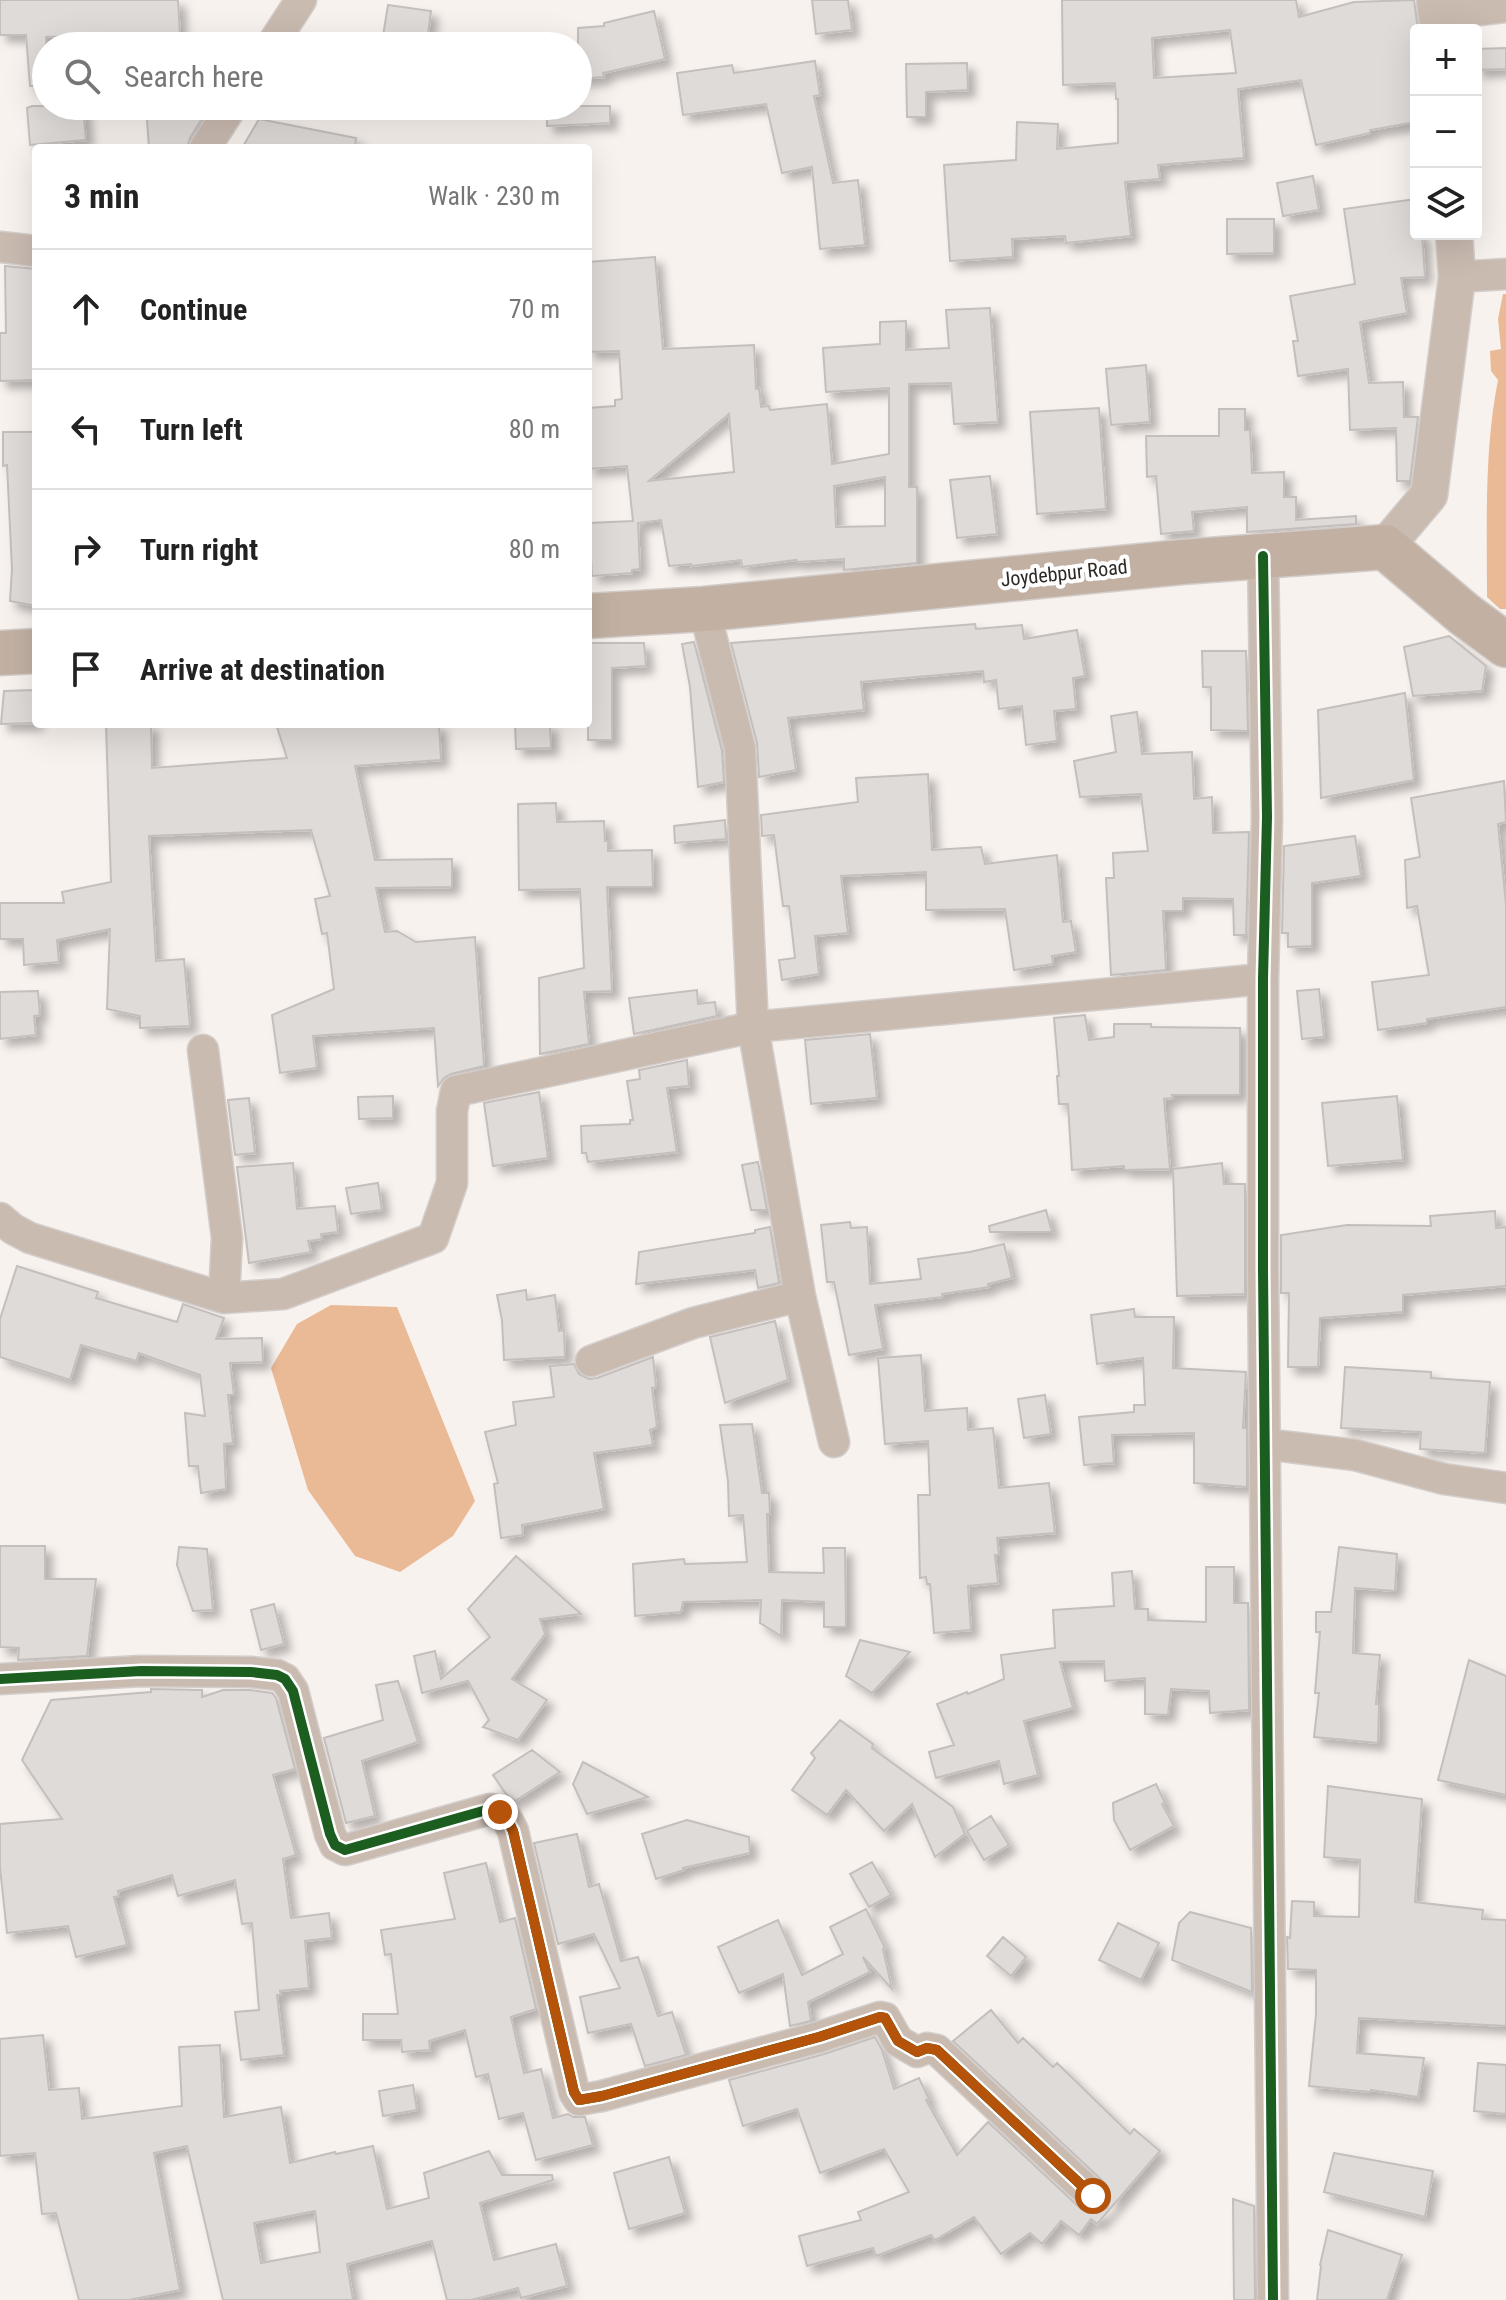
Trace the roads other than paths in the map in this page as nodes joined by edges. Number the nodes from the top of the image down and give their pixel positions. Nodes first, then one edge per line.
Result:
1 (301, 0) edge
2 (1506, 7) edge
3 (1437, 15) edge
4 (280, 32) edge
5 (223, 120) edge
6 (208, 144) edge
7 (1454, 240) edge
8 (0, 247) edge
9 (32, 251) edge
10 (1506, 274) edge
11 (1457, 277) junction
12 (1385, 547) junction
13 (1263, 556) junction
14 (704, 609) junction
15 (592, 616) edge
16 (1506, 645) edge
17 (32, 651) edge
18 (0, 653) edge
19 (1263, 979) junction
20 (753, 1027) junction
21 (203, 1050) dead end
22 (0, 1218) edge
23 (800, 1296) junction
24 (224, 1298) junction
25 (591, 1361) dead end
26 (834, 1442) dead end
27 (1265, 1444) junction
28 (1506, 1488) edge
29 (0, 1679) edge
30 (1093, 2196) dead end
31 (1273, 2300) edge

1 - 4 street
2 - 3 street
5 - 6 street
7 - 11 street
8 - 9 street
10 - 11 street
11 - 12 street
12 - 13 main road, Joydebpur Road
12 - 16 main road
13 - 14 main road, Joydebpur Road
13 - 19 street
14 - 15 main road, Joydebpur Road
14 - 20 street
17 - 18 main road
19 - 20 street
19 - 27 street
20 - 23 street
20 - 24 street
21 - 24 street
22 - 24 street
23 - 25 street
23 - 26 street
27 - 28 street
27 - 31 street
29 - 30 street

